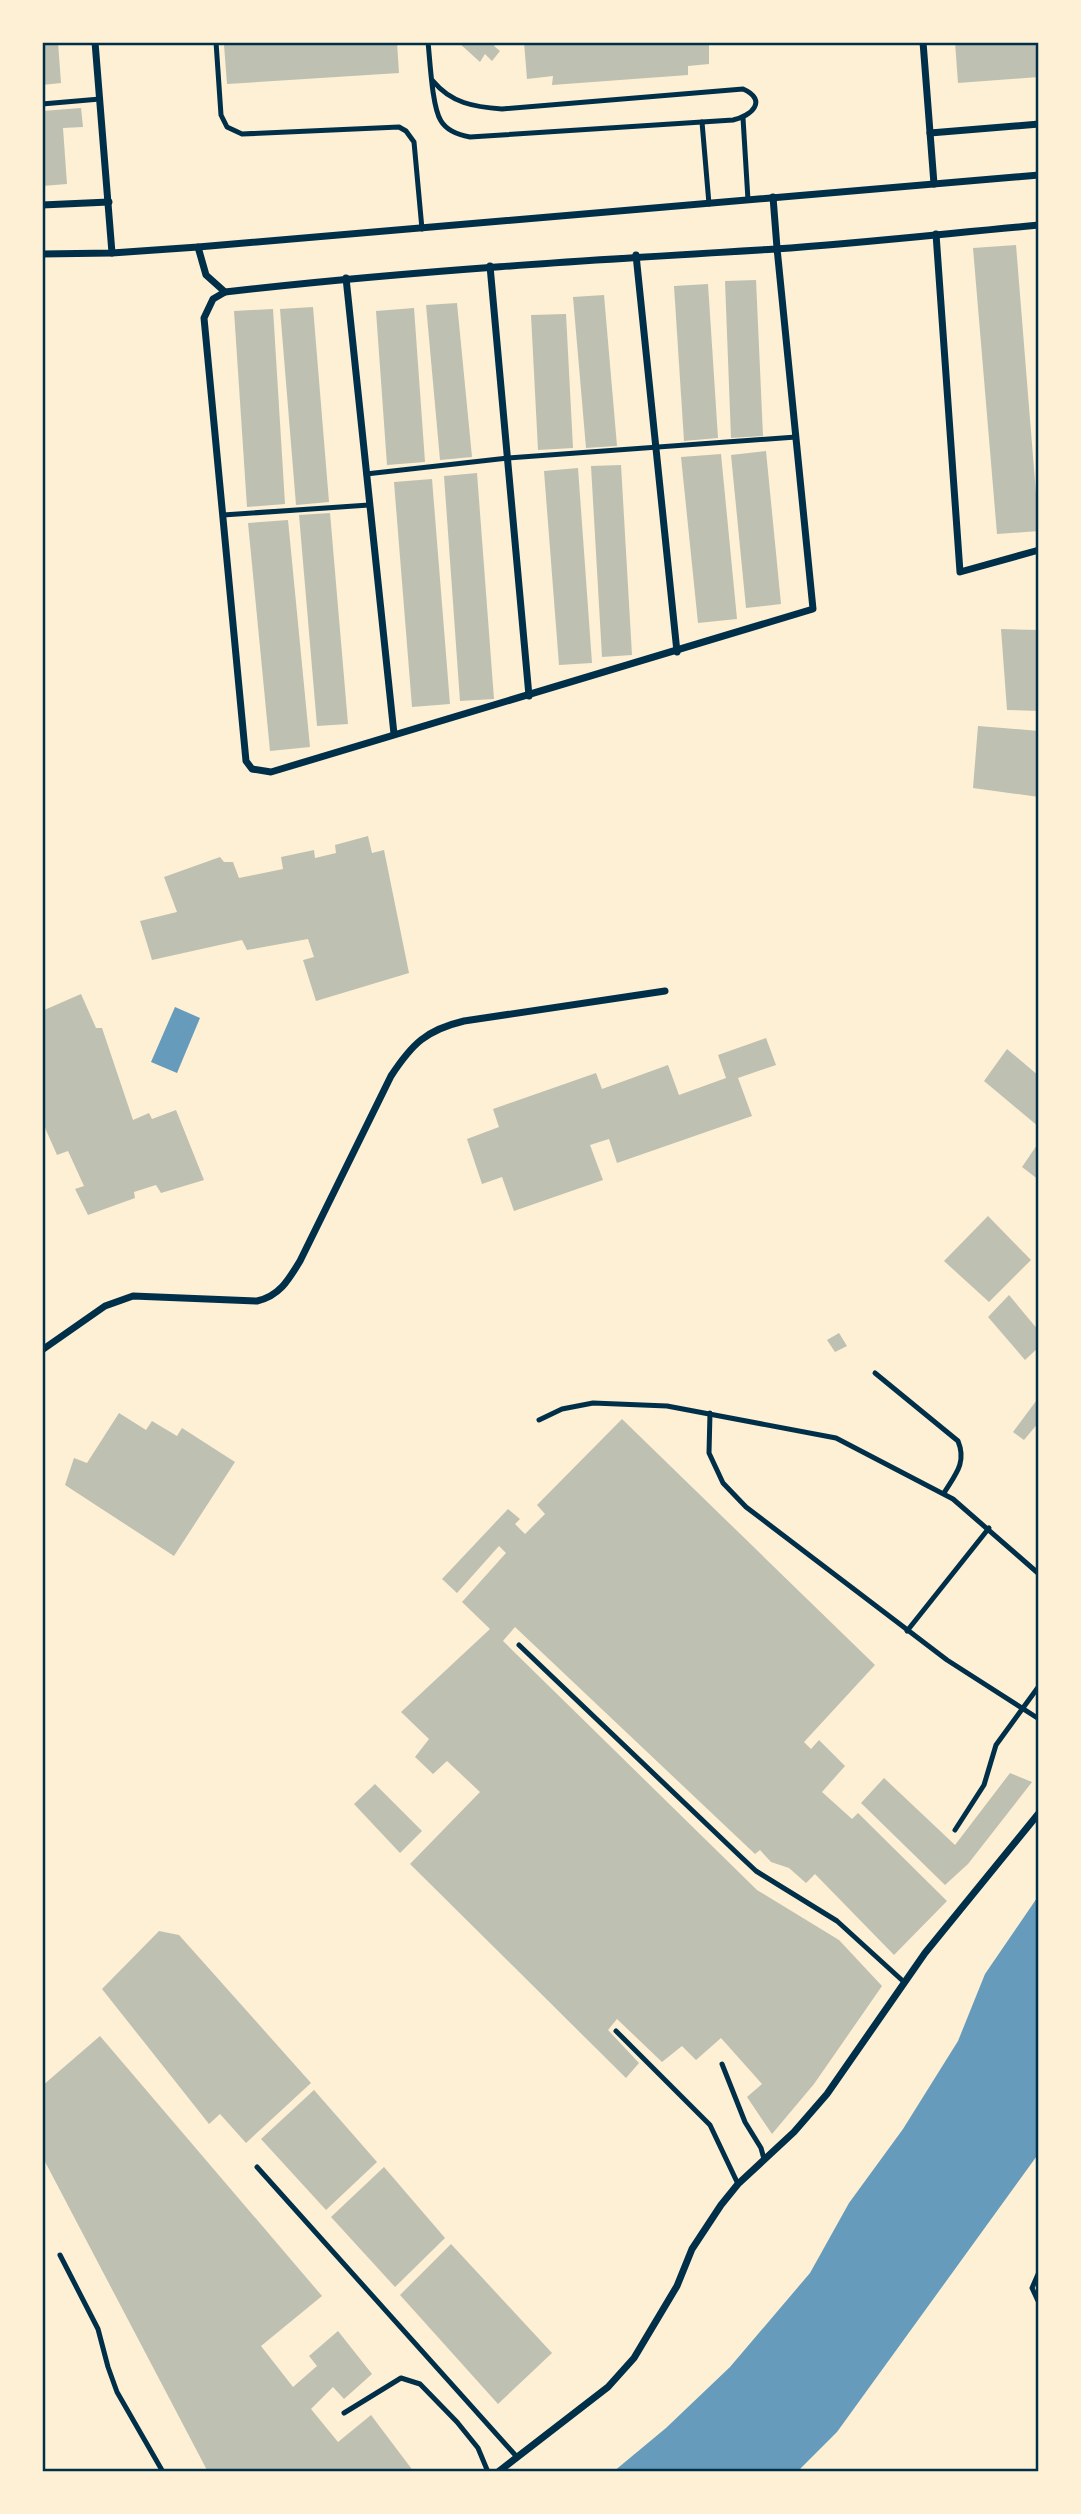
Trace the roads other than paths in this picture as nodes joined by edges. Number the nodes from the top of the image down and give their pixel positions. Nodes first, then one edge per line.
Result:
1 (95, 42) edge
2 (216, 42) edge
3 (428, 42) edge
4 (923, 42) edge
5 (433, 81) junction
6 (100, 99) junction
7 (42, 104) edge
8 (743, 118) junction
9 (702, 122) junction
10 (1039, 124) edge
11 (930, 133) junction
12 (1039, 175) edge
13 (934, 184) junction
14 (773, 197) junction
15 (748, 200) junction
16 (109, 202) junction
17 (709, 204) junction
18 (42, 205) edge
19 (1039, 225) edge
20 (422, 229) junction
21 (936, 234) junction
22 (198, 247) junction
23 (777, 248) junction
24 (112, 253) junction
25 (42, 254) edge
26 (636, 256) junction
27 (490, 266) junction
28 (346, 278) junction
29 (225, 292) junction
30 (796, 437) junction
31 (656, 446) junction
32 (508, 458) junction
33 (366, 474) junction
34 (369, 505) junction
35 (223, 514) junction
36 (1039, 550) edge
37 (677, 652) junction
38 (529, 696) junction
39 (394, 734) junction
40 (666, 990) dead end
41 (42, 1350) edge
42 (875, 1373) dead end
43 (710, 1413) junction
44 (539, 1420) dead end
45 (944, 1493) junction
46 (989, 1528) junction
47 (1039, 1574) edge
48 (907, 1631) junction
49 (519, 1645) dead end
50 (1039, 1686) edge
51 (1023, 1709) junction
52 (1039, 1719) edge
53 (1039, 1813) edge
54 (955, 1830) dead end
55 (904, 1982) junction
56 (616, 2031) dead end
57 (722, 2064) dead end
58 (764, 2159) junction
59 (257, 2167) dead end
60 (738, 2184) junction
61 (60, 2255) dead end
62 (1039, 2272) edge
63 (1039, 2303) edge
64 (344, 2413) dead end
65 (517, 2457) junction
66 (163, 2472) edge
67 (488, 2472) edge
68 (498, 2472) edge

1 - 6 street
2 - 20 lane
3 - 5 lane
4 - 11 street
5 - 8 lane
5 - 9 lane
6 - 7 lane
6 - 16 street
8 - 9 lane
8 - 15 lane
9 - 17 lane
10 - 11 street
11 - 13 street
12 - 13 street
13 - 14 street
14 - 15 street
14 - 23 street
15 - 17 street
16 - 18 street
16 - 24 street
17 - 20 street
19 - 21 street
20 - 22 street
21 - 23 street
21 - 36 street
22 - 24 street
22 - 29 street
23 - 26 street
23 - 30 street
24 - 25 street
26 - 27 street
26 - 31 street
27 - 28 street
27 - 32 street
28 - 29 street
28 - 33 street
29 - 35 street
30 - 31 lane
30 - 37 street
31 - 32 lane
31 - 37 street
32 - 33 lane
32 - 38 street
33 - 34 street
34 - 35 lane
34 - 39 street
35 - 39 street
37 - 38 street
38 - 39 street
40 - 41 street
42 - 45 lane
43 - 44 lane
43 - 45 lane
43 - 48 lane
45 - 46 lane
46 - 47 lane
46 - 48 lane
48 - 51 lane
49 - 55 lane
50 - 51 lane
51 - 52 lane
51 - 54 lane
53 - 55 street
55 - 58 street
56 - 60 lane
57 - 58 lane
58 - 60 street
59 - 65 lane
60 - 65 street
61 - 66 lane
62 - 63 lane
64 - 67 lane
65 - 68 street

